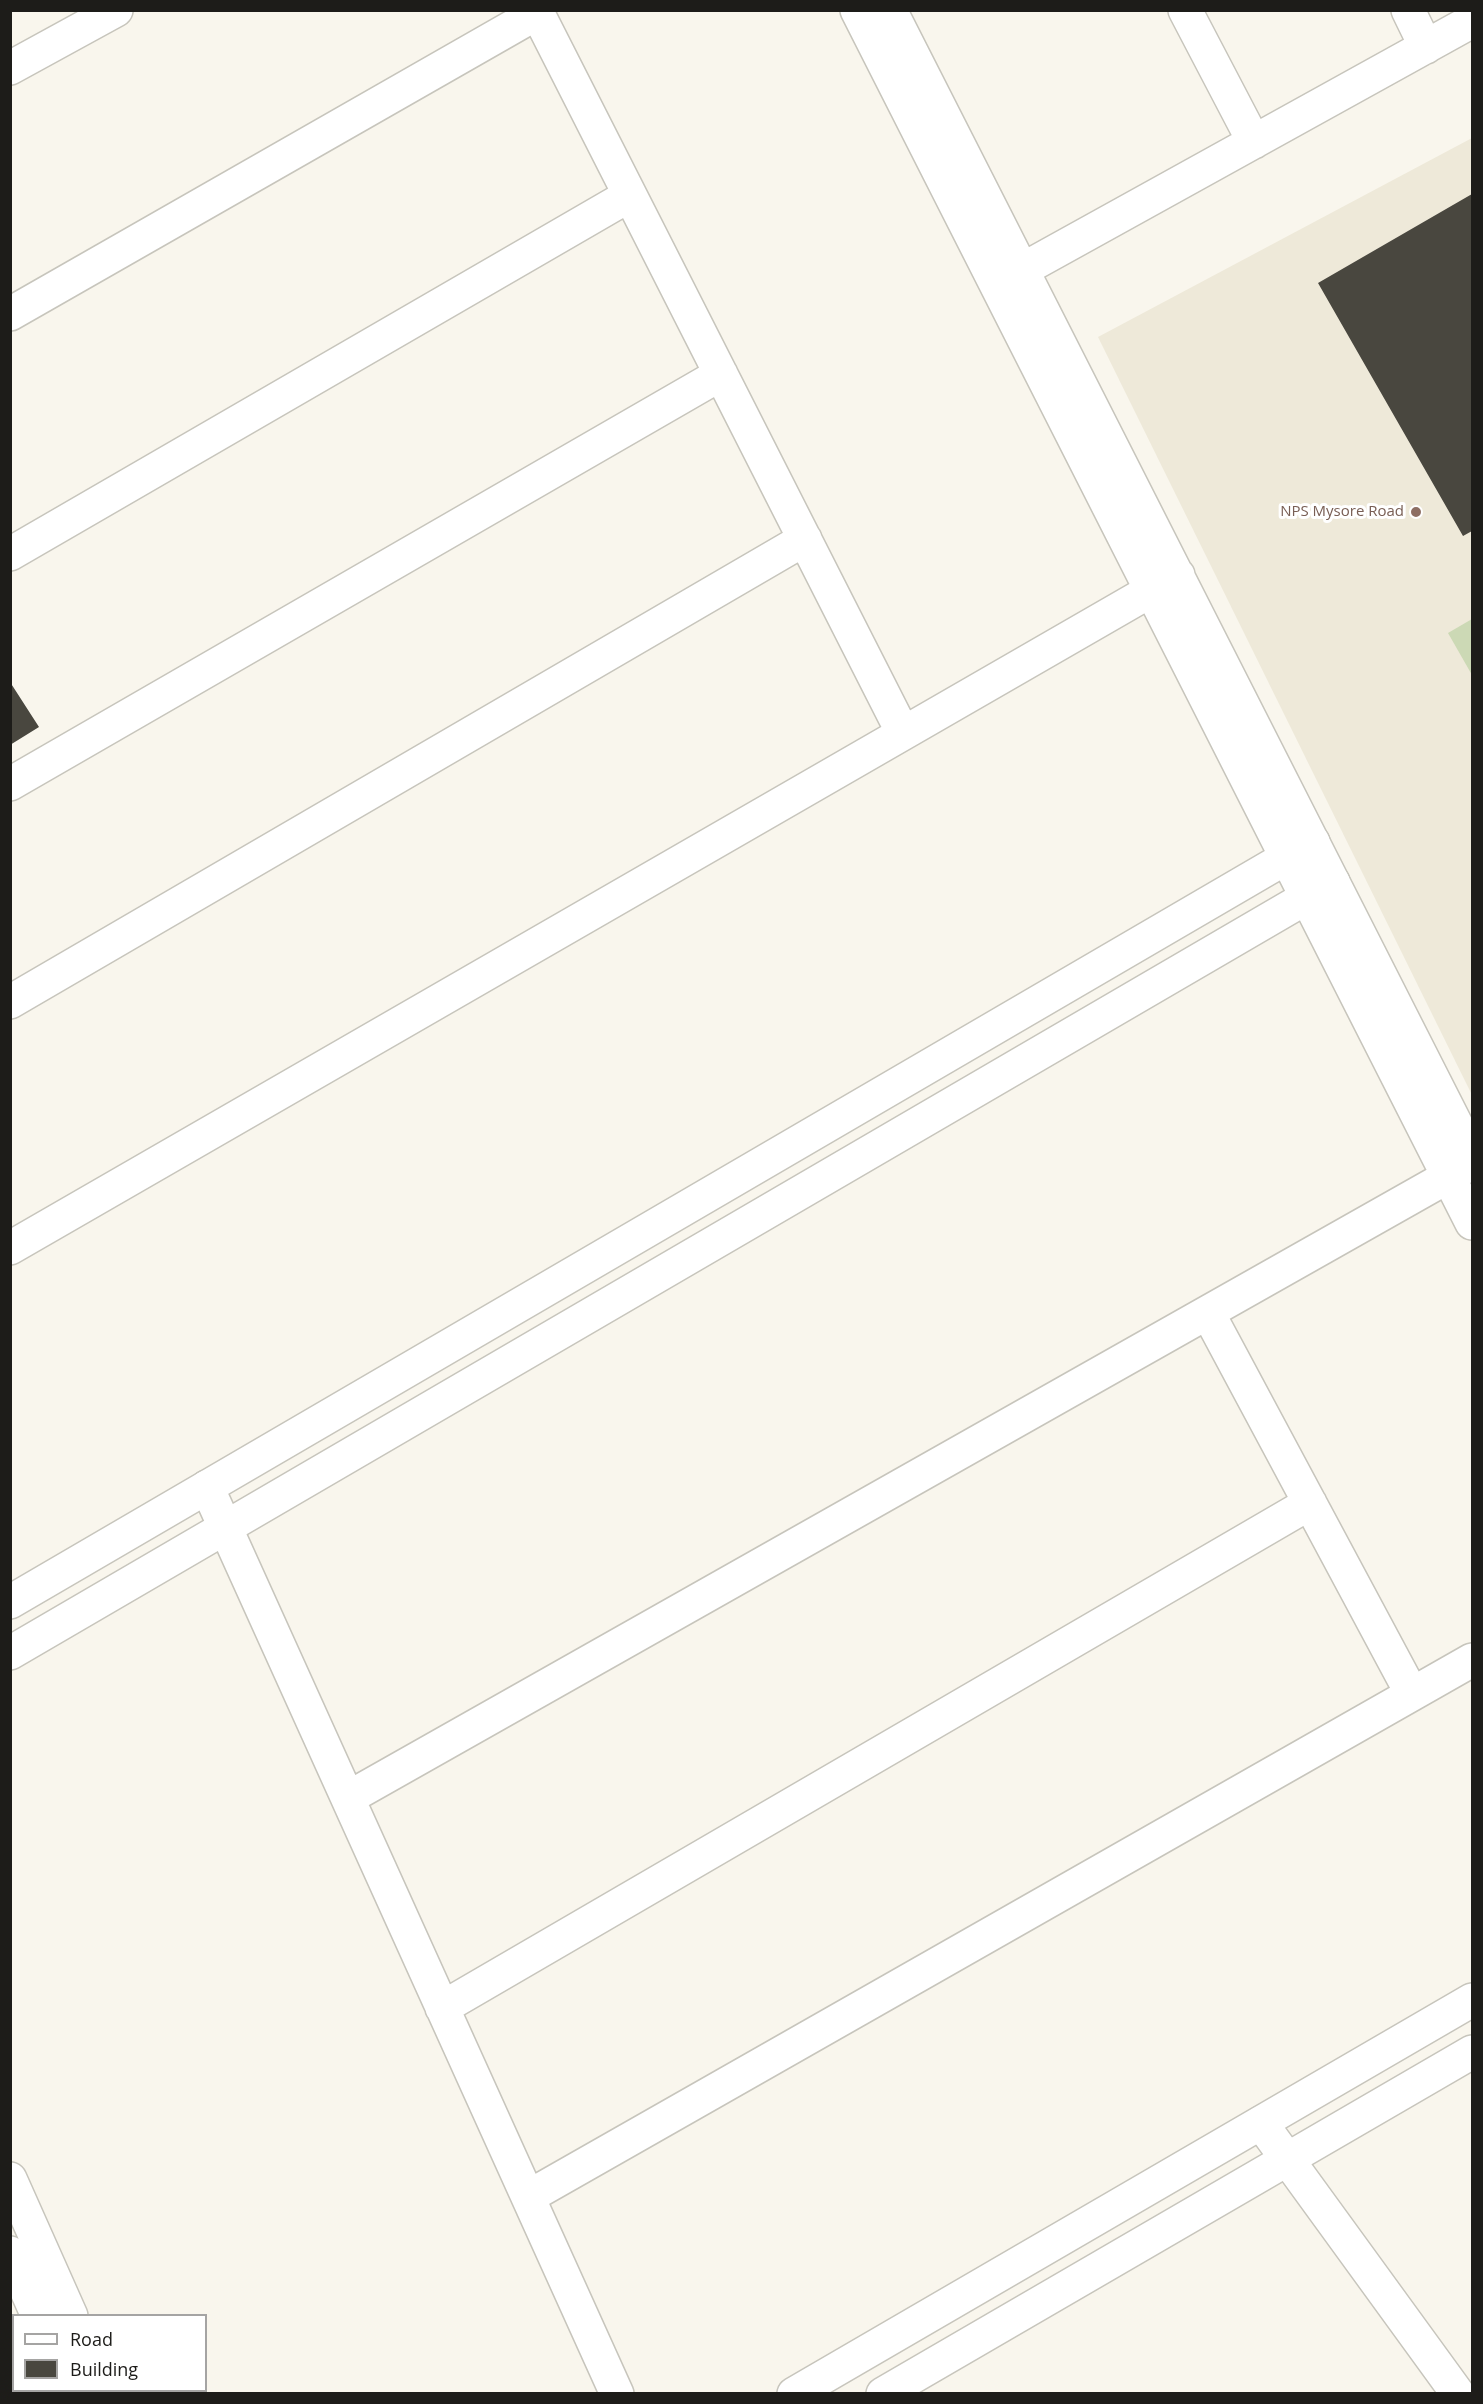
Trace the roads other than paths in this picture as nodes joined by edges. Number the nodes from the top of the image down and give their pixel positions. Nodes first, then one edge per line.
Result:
1 (116, 10) edge
2 (856, 10) edge
3 (890, 10) edge
4 (1185, 10) edge
5 (1408, 10) edge
6 (537, 12) edge
7 (1473, 21) edge
8 (1426, 47) junction
9 (10, 68) edge
10 (1254, 142) junction
11 (630, 195) junction
12 (1009, 277) junction
13 (10, 314) edge
14 (721, 374) junction
15 (805, 539) junction
16 (10, 554) edge
17 (1165, 583) junction
18 (903, 732) junction
19 (10, 784) edge
20 (1300, 850) junction
21 (1320, 890) junction
22 (10, 1002) edge
23 (1465, 1165) edge
24 (1473, 1223) edge
25 (10, 1248) edge
26 (1208, 1312) junction
27 (207, 1487) junction
28 (1310, 1503) junction
29 (225, 1528) junction
30 (10, 1602) edge
31 (10, 1653) edge
32 (1473, 1660) edge
33 (1412, 1694) junction
34 (348, 1798) junction
35 (1473, 2000) edge
36 (442, 2008) junction
37 (1473, 2052) edge
38 (1262, 2123) junction
39 (1288, 2159) junction
40 (10, 2179) edge
41 (528, 2197) junction
42 (10, 2253) edge
43 (37, 2314) edge
44 (70, 2314) edge
45 (1473, 2385) edge
46 (617, 2394) edge
47 (794, 2394) edge
48 (883, 2394) edge
49 (1458, 2394) edge

1 - 9 street
2 - 12 street
3 - 12 street
4 - 10 street
5 - 8 street
6 - 11 street
6 - 13 street
7 - 8 street
8 - 10 street
10 - 12 street
11 - 14 street
11 - 16 street
12 - 17 street
14 - 15 street
14 - 19 street
15 - 18 street
15 - 22 street
17 - 18 street
17 - 20 street
18 - 25 street
20 - 21 street
20 - 27 street
21 - 23 street
21 - 29 street
23 - 24 street
23 - 26 street
26 - 28 street
26 - 34 street
27 - 29 street
27 - 30 street
28 - 33 street
28 - 36 street
29 - 31 street
29 - 34 street
32 - 33 street
33 - 41 street
34 - 36 street
35 - 38 street
36 - 41 street
37 - 39 street
38 - 39 street
38 - 47 street
39 - 48 street
39 - 49 street
40 - 44 street
41 - 46 street
42 - 43 street
45 - 49 street

